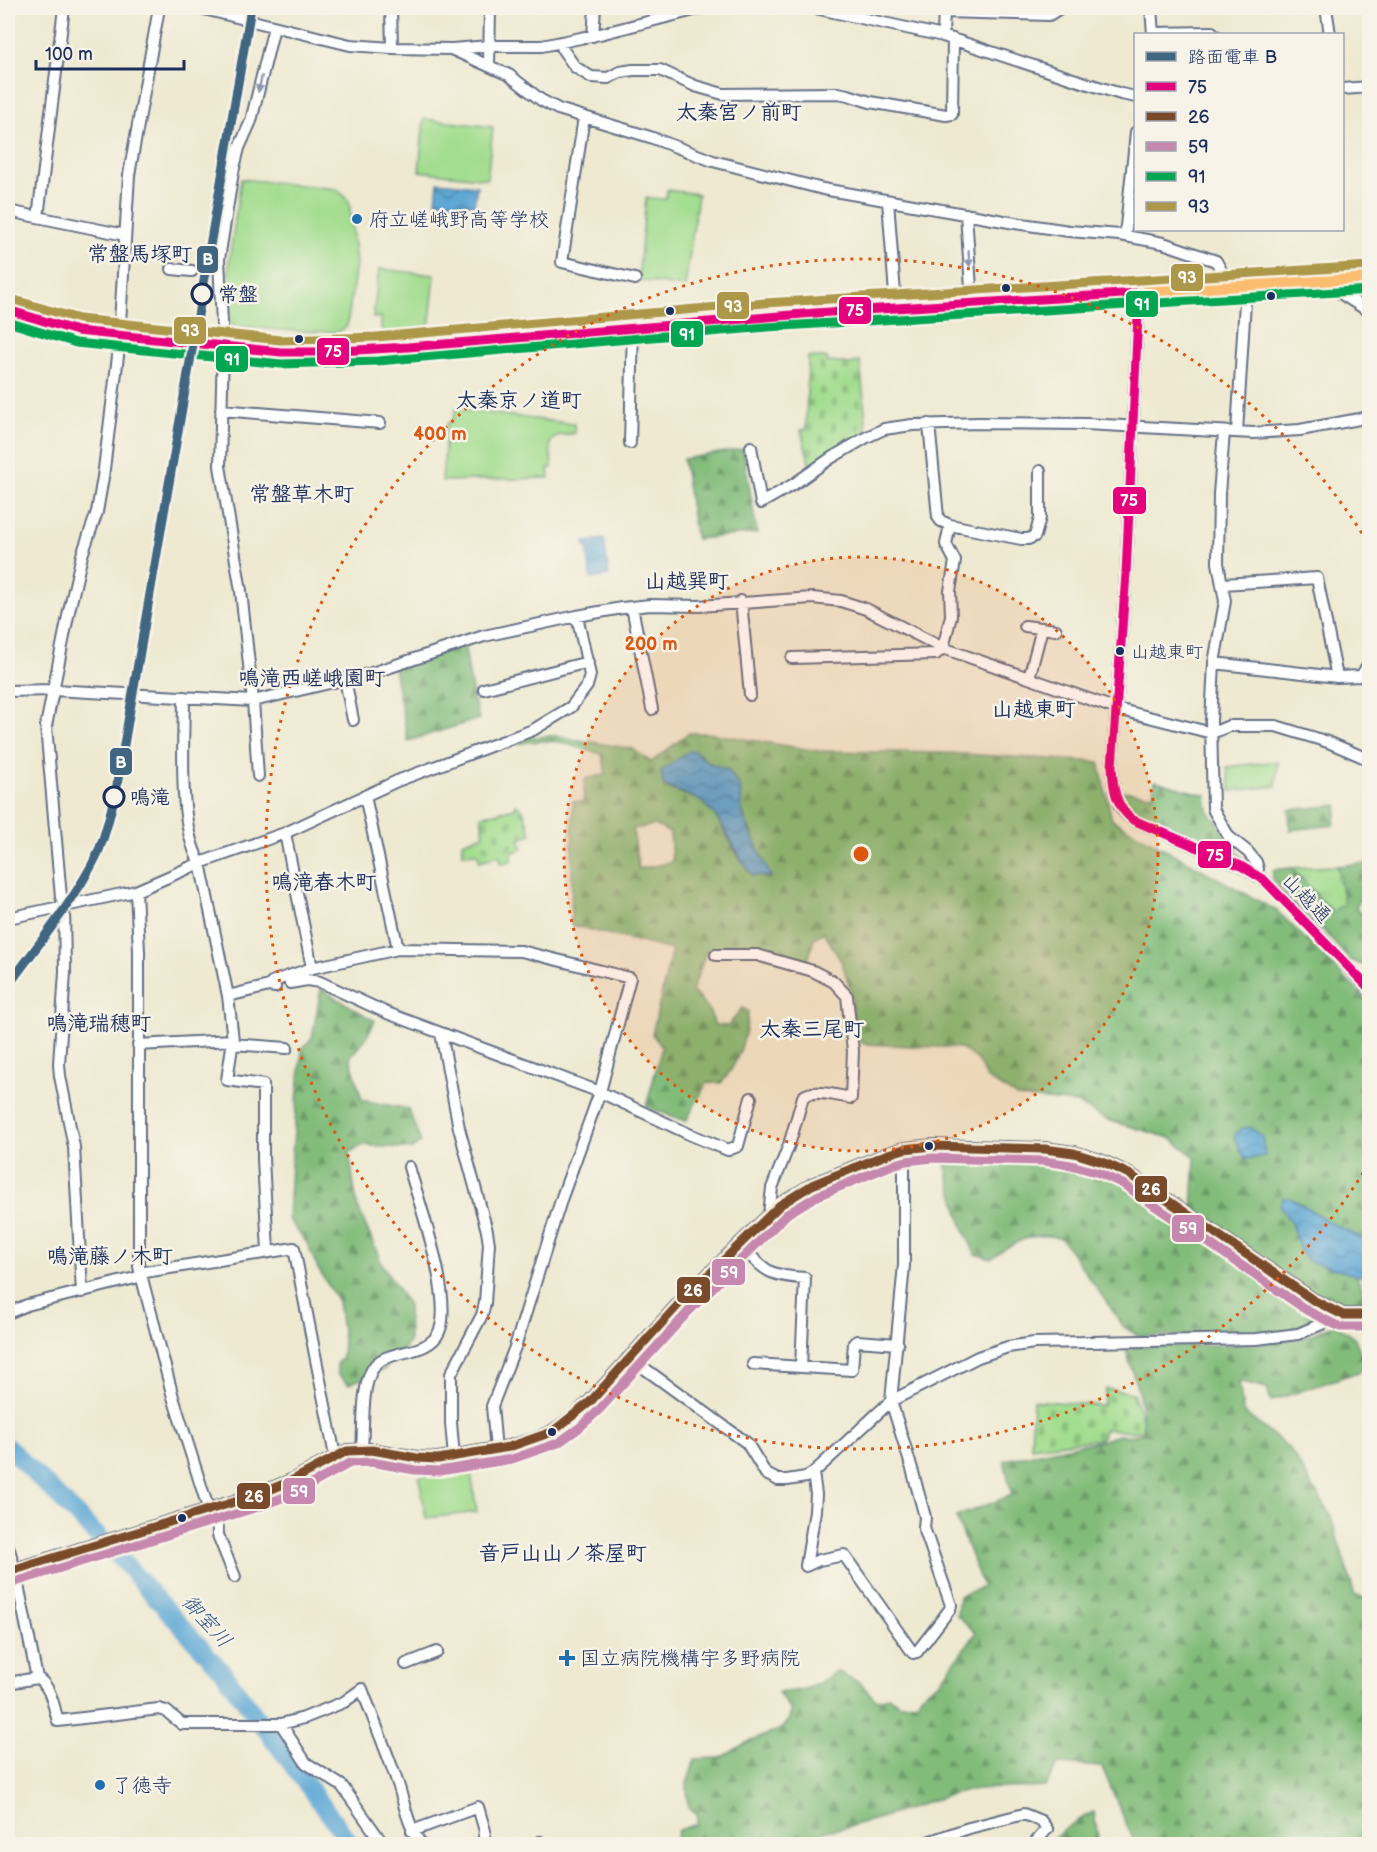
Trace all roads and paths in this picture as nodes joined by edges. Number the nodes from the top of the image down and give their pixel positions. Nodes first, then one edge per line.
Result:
1 (64, 8) edge
2 (159, 8) edge
3 (200, 8) edge
4 (391, 8) edge
5 (490, 8) edge
6 (595, 8) edge
7 (657, 8) edge
8 (702, 8) edge
9 (815, 8) edge
10 (1060, 8) edge
11 (1151, 8) edge
12 (1326, 8) edge
13 (944, 10) edge
14 (869, 13) edge
15 (657, 19) junction
16 (274, 27) junction
17 (1153, 33) edge
18 (1182, 33) edge
19 (1213, 33) edge
20 (1330, 33) edge
21 (593, 36) junction
22 (948, 37) junction
23 (561, 42) junction
24 (489, 46) junction
25 (392, 48) junction
26 (451, 49) junction
27 (489, 66) junction
28 (1370, 87) edge
29 (1344, 88) edge
30 (1134, 96) edge
31 (584, 117) junction
32 (1134, 151) edge
33 (888, 201) junction
34 (8, 211) edge
35 (966, 214) junction
36 (38, 217) junction
37 (125, 235) junction
38 (1125, 236) junction
39 (172, 268) dead end
40 (192, 271) dead end
41 (1370, 278) edge
42 (635, 279) dead end
43 (1341, 280) junction
44 (1246, 286) junction
45 (1223, 287) junction
46 (1139, 293) junction
47 (972, 303) junction
48 (896, 308) junction
49 (8, 310) edge
50 (1370, 312) edge
51 (633, 327) junction
52 (119, 335) junction
53 (223, 346) junction
54 (221, 410) junction
55 (1370, 417) edge
56 (380, 423) dead end
57 (929, 424) junction
58 (1134, 426) junction
59 (1224, 432) junction
60 (1237, 432) junction
61 (630, 443) dead end
62 (751, 447) dead end
63 (1040, 471) dead end
64 (950, 525) junction
65 (1224, 584) junction
66 (741, 601) junction
67 (632, 607) junction
68 (577, 616) junction
69 (1025, 626) dead end
70 (1042, 628) junction
71 (1056, 630) dead end
72 (942, 648) junction
73 (792, 658) dead end
74 (588, 662) junction
75 (1370, 662) edge
76 (1214, 663) junction
77 (1336, 677) junction
78 (1029, 678) junction
79 (345, 679) junction
80 (483, 689) dead end
81 (53, 690) junction
82 (8, 691) edge
83 (750, 695) dead end
84 (184, 697) junction
85 (253, 700) junction
86 (652, 709) dead end
87 (1117, 709) junction
88 (353, 720) dead end
89 (1212, 733) junction
90 (1370, 760) edge
91 (258, 776) dead end
92 (365, 796) junction
93 (285, 833) junction
94 (200, 863) junction
95 (1255, 874) junction
96 (136, 891) junction
97 (64, 905) junction
98 (8, 918) edge
99 (398, 949) junction
100 (716, 955) dead end
101 (312, 968) junction
102 (269, 986) junction
103 (1370, 990) edge
104 (228, 996) junction
105 (441, 1033) junction
106 (232, 1042) junction
107 (138, 1045) junction
108 (286, 1048) dead end
109 (600, 1092) junction
110 (752, 1098) dead end
111 (904, 1149) junction
112 (409, 1167) dead end
113 (769, 1214) junction
114 (739, 1244) junction
115 (268, 1251) junction
116 (141, 1274) junction
117 (82, 1292) junction
118 (8, 1313) edge
119 (1343, 1315) junction
120 (1370, 1315) edge
121 (898, 1344) junction
122 (627, 1359) junction
123 (753, 1364) dead end
124 (801, 1367) junction
125 (891, 1401) junction
126 (362, 1449) junction
127 (496, 1450) junction
128 (335, 1456) junction
129 (454, 1457) junction
130 (813, 1473) junction
131 (213, 1509) junction
132 (8, 1546) edge
133 (11, 1571) edge
134 (235, 1577) dead end
135 (437, 1652) dead end
136 (406, 1664) dead end
137 (37, 1678) junction
138 (8, 1683) edge
139 (281, 1724) junction
140 (411, 1830) junction
141 (383, 1845) edge
142 (421, 1845) edge
143 (483, 1845) edge
144 (536, 1845) edge
145 (542, 1845) edge
146 (922, 1845) edge
147 (1034, 1845) edge

1 - 36 street
2 - 37 street
3 - 16 street
4 - 25 street
5 - 24 street
6 - 21 street
7 - 15 street
8 - 15 street
9 - 14 street
10 - 13 street
11 - 17 street
12 - 20 street
13 - 22 street
14 - 22 street
15 - 21 street
16 - 25 street
16 -> 53 street
18 - 19 street
21 - 23 street
22 - 23 street
22 - 30 street
23 - 24 street
24 - 26 street
24 - 27 street
25 - 26 street
26 - 27 street
27 - 31 street
28 - 29 street
31 - 33 street
31 - 42 street
32 - 38 street
33 - 35 street
33 - 48 street
34 - 36 street
35 - 38 street
35 -> 47 street
36 - 37 street
37 - 52 street
38 - 45 street
39 - 40 street
41 - 43 main road
43 - 44 main road
43 - 50 street
44 - 45 main road
44 - 60 street
45 - 46 main road
46 - 47 main road
46 - 58 street, 山越通
47 - 48 main road
48 - 51 main road
49 - 52 main road
51 - 53 main road
51 - 61 street
52 - 53 main road
52 - 81 street
53 - 54 street
54 - 56 street
54 - 85 street
55 - 60 street
57 - 58 street
57 - 62 street
57 - 64 street
58 - 59 street
58 - 87 street, 山越通
59 - 60 street
59 - 65 street
63 - 64 street
64 - 72 street
65 - 76 street
65 - 77 street
66 - 67 street
66 - 72 street
66 - 83 street
67 - 68 street
67 - 86 street
68 - 74 street
68 - 79 street
69 - 70 street
70 - 71 street
70 - 78 street
72 - 73 street
72 - 78 street
74 - 80 street
74 - 92 street
75 - 77 street
76 - 77 street
76 - 89 street
78 - 87 street
79 - 85 street
79 - 88 street
81 - 82 street
81 - 84 street
81 - 97 street
84 - 85 street
84 - 94 street
85 - 91 street
87 - 89 street
87 - 95 street, 山越通
89 - 90 street
89 - 95 street
92 - 93 street
92 - 99 street
93 - 94 street
93 - 101 street
94 - 96 street
94 - 104 street
95 - 103 street, 山越通
96 - 97 street
96 - 107 street
97 - 98 street
97 - 117 street
99 - 101 street
99 - 109 street
100 - 113 street
101 - 102 street
102 - 104 street
102 - 105 street
104 - 106 street
105 - 109 street
105 - 129 street
106 - 107 street
106 - 108 street
106 - 115 street
107 - 116 street
109 - 110 street
109 - 127 street
111 - 113 main road
111 - 119 main road
111 - 121 street
112 - 126 street
113 - 114 main road
114 - 122 main road
114 - 124 street
115 - 116 street
115 - 128 street
116 - 117 street
116 - 131 street
117 - 118 street
119 - 120 main road
119 - 125 street
121 - 124 street
121 - 125 street
122 - 127 main road
122 - 130 street
123 - 124 street
125 - 130 street
125 - 130 street
126 - 128 main road
126 - 129 main road
127 - 129 main road
128 - 131 main road
131 - 133 main road
131 - 134 street
132 - 133 street
133 - 137 street
135 - 136 street
137 - 138 street
137 - 139 street
139 - 140 street
139 - 141 street
140 - 142 street
140 - 143 street
144 - 145 street
146 - 147 street

